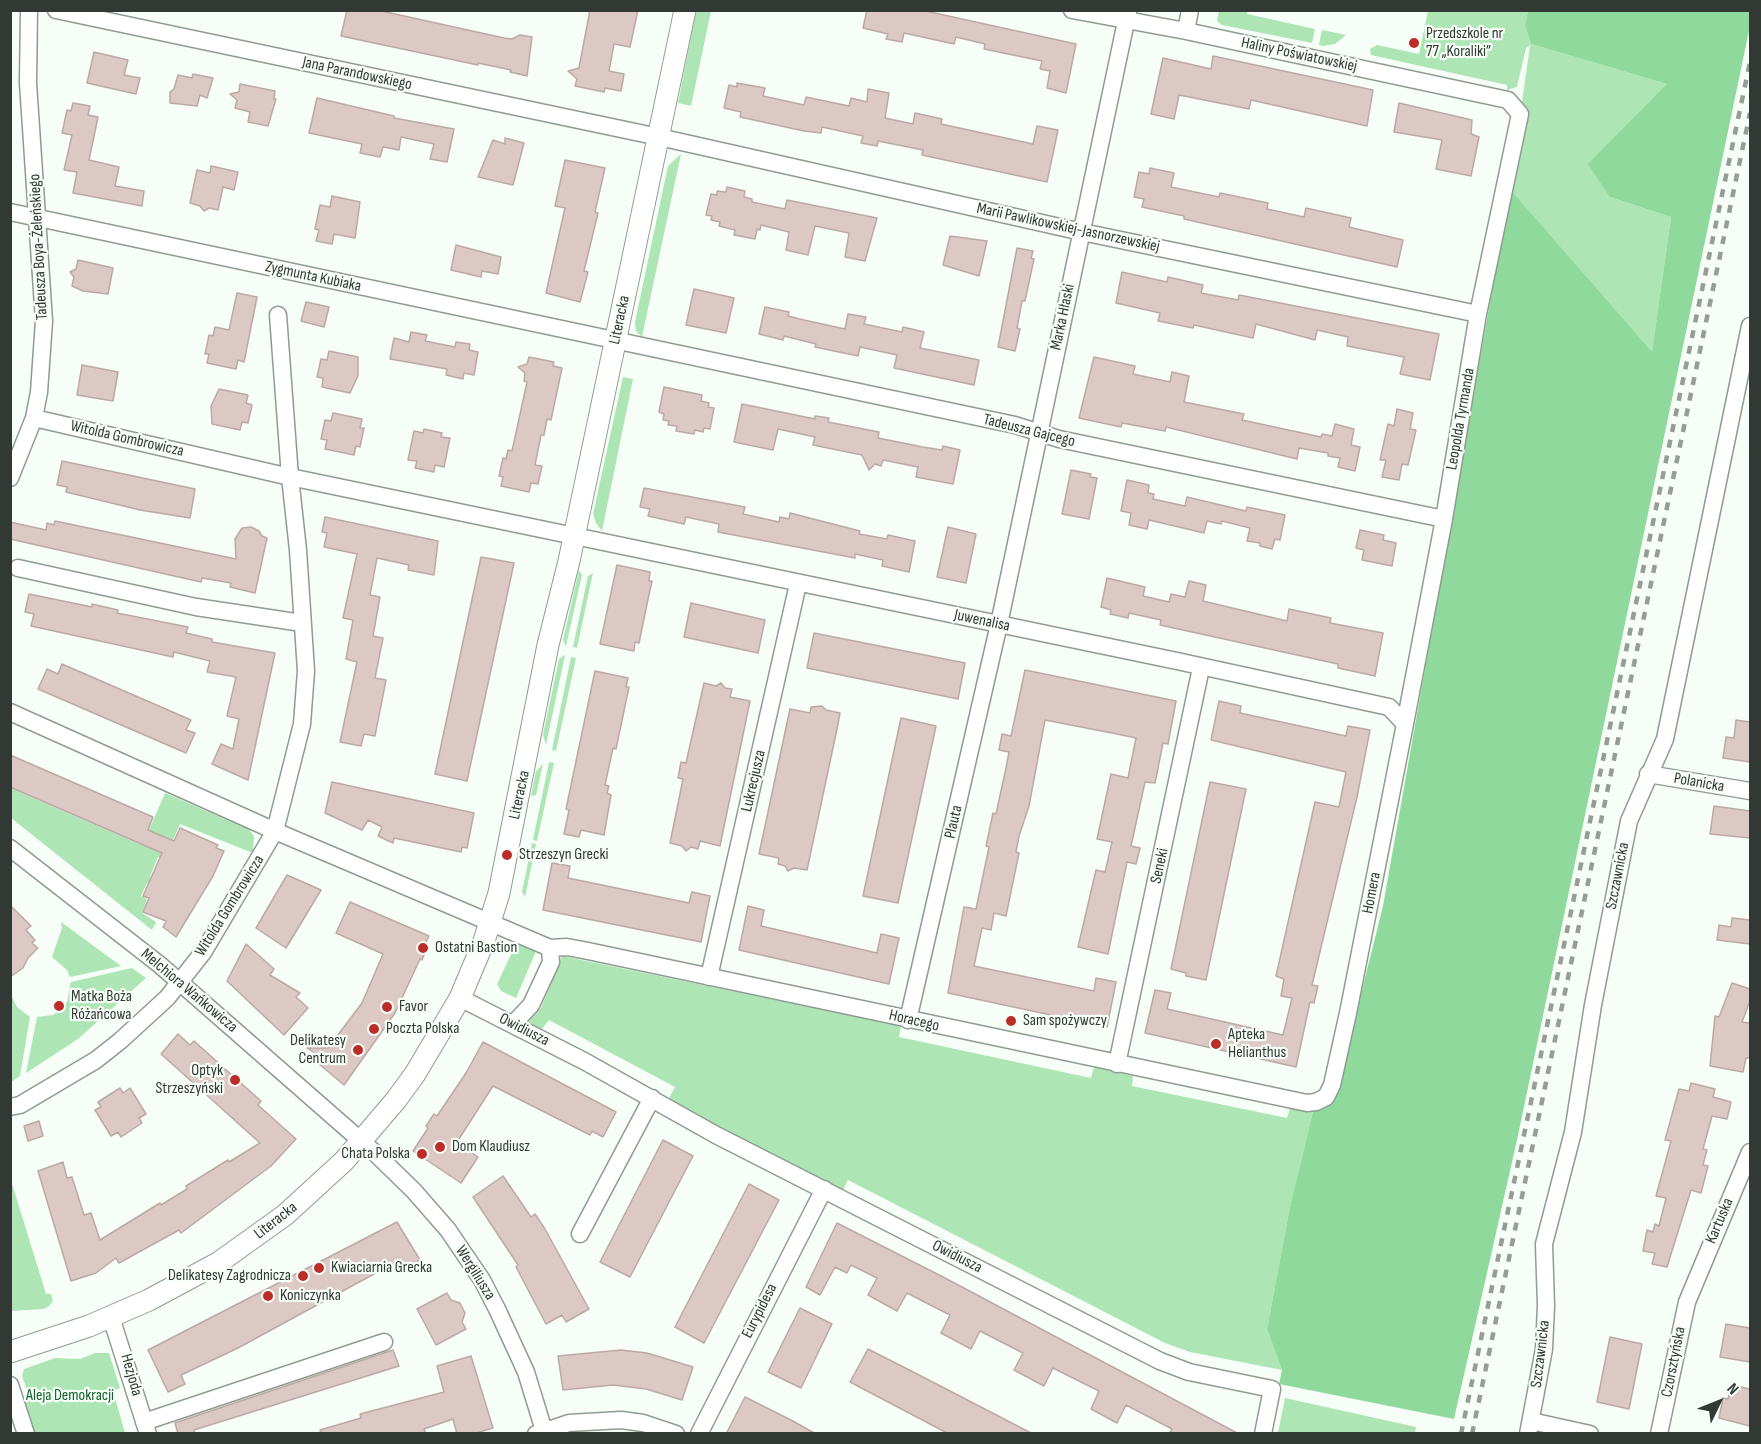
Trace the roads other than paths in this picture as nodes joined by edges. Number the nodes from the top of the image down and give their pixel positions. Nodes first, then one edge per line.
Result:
1 (29, 10) edge
2 (56, 10) edge
3 (685, 10) edge
4 (1072, 10) edge
5 (1190, 10) edge
6 (1127, 16) edge
7 (1186, 31) junction
8 (1520, 114) joint
9 (659, 137) junction
10 (10, 212) edge
11 (38, 218) junction
12 (1082, 232) junction
13 (1478, 314) junction
14 (278, 315) dead end
15 (1750, 326) edge
16 (615, 342) junction
17 (34, 418) junction
18 (1038, 432) junction
19 (290, 477) junction
20 (10, 478) edge
21 (1444, 519) junction
22 (574, 535) junction
23 (18, 568) dead end
24 (798, 584) junction
25 (302, 623) junction
26 (999, 624) junction
27 (1202, 668) junction
28 (10, 712) edge
29 (1405, 724) junction
30 (1648, 774) junction
31 (1750, 791) edge
32 (275, 831) junction
33 (10, 848) edge
34 (491, 922) junction
35 (550, 948) junction
36 (709, 977) junction
37 (180, 982) junction
38 (460, 998) junction
39 (908, 1020) junction
40 (513, 1024) junction
41 (1117, 1064) junction
42 (1332, 1085) joint
43 (652, 1098) junction
44 (10, 1107) edge
45 (362, 1141) junction
46 (1750, 1152) edge
47 (1746, 1175) edge
48 (824, 1189) junction
49 (580, 1234) dead end
50 (1691, 1291) joint
51 (111, 1317) junction
52 (384, 1342) dead end
53 (10, 1352) edge
54 (10, 1385) edge
55 (1529, 1427) edge
56 (146, 1428) edge
57 (542, 1433) edge
58 (26, 1434) edge
59 (676, 1434) edge
60 (699, 1434) edge
61 (1263, 1434) edge
62 (1590, 1434) edge
63 (1659, 1434) edge

1 - 11 street, Tadeusza Boya-Żeleńskiego
2 - 9 street, Jana Parandowskiego
3 - 9 street, Literacka
4 - 6 street, Haliny Poświatowskiej
5 - 7 street
6 - 7 street, Haliny Poświatowskiej
6 - 12 street, Marka Hłaski
7 - 8 street, Haliny Poświatowskiej
8 - 13 street, Leopolda Tyrmanda
9 - 12 street, Marii Pawlikowskiej-Jasnorzewskiej
9 - 16 street, Literacka
10 - 11 street, Zygmunta Kubiaka
11 - 16 street, Zygmunta Kubiaka
11 - 17 street, Tadeusza Boya-Żeleńskiego
12 - 13 street, Marii Pawlikowskiej-Jasnorzewskiej
12 - 18 street, Marka Hłaski
13 - 21 street, Leopolda Tyrmanda
14 - 19 street, Witolda Gombrowicza
15 - 30 street, Szczawnicka
16 - 18 street, Tadeusza Gajcego
16 - 22 street, Literacka
17 - 19 street, Witolda Gombrowicza
17 - 20 street, Tadeusza Boya-Żeleńskiego
18 - 21 street, Tadeusza Gajcego
18 - 26 street, Marka Hłaski
19 - 22 street, Witolda Gombrowicza
19 - 25 street, Witolda Gombrowicza
21 - 29 street, Leopolda Tyrmanda
22 - 24 street, Juwenalisa
22 - 34 street, Literacka
23 - 25 street
24 - 26 street, Juwenalisa
24 - 36 street, Lukrecjusza
25 - 32 street, Witolda Gombrowicza
26 - 27 street, Juwenalisa
26 - 39 street, Plauta
27 - 29 street, Juwenalisa
27 - 41 street, Seneki
28 - 32 street
29 - 42 street, Homera
30 - 31 street, Polanicka
30 - 55 street, Szczawnicka
32 - 34 street
32 - 37 street, Witolda Gombrowicza
33 - 37 street, Melchiora Wańkowicza
34 - 35 street, Horacego
34 - 38 street, Literacka
35 - 36 street, Horacego
35 - 40 street
36 - 39 street, Horacego
37 - 44 street, Witolda Gombrowicza
37 - 45 street, Melchiora Wańkowicza
38 - 40 street, Owidiusza
38 - 45 street, Literacka
39 - 41 street, Horacego
40 - 43 street, Owidiusza
41 - 42 street, Horacego
43 - 48 street, Owidiusza
43 - 49 street
45 - 51 street, Literacka
45 - 57 street, Wergiliusza
46 - 47 street, Kartuska
47 - 50 street, Kartuska
48 - 60 street, Eurypidesa
48 - 61 street, Owidiusza
50 - 63 street, Czorsztyńska
51 - 53 street, Literacka
51 - 56 street, Hezjoda
52 - 56 street
54 - 58 street
55 - 62 street
57 - 59 street

